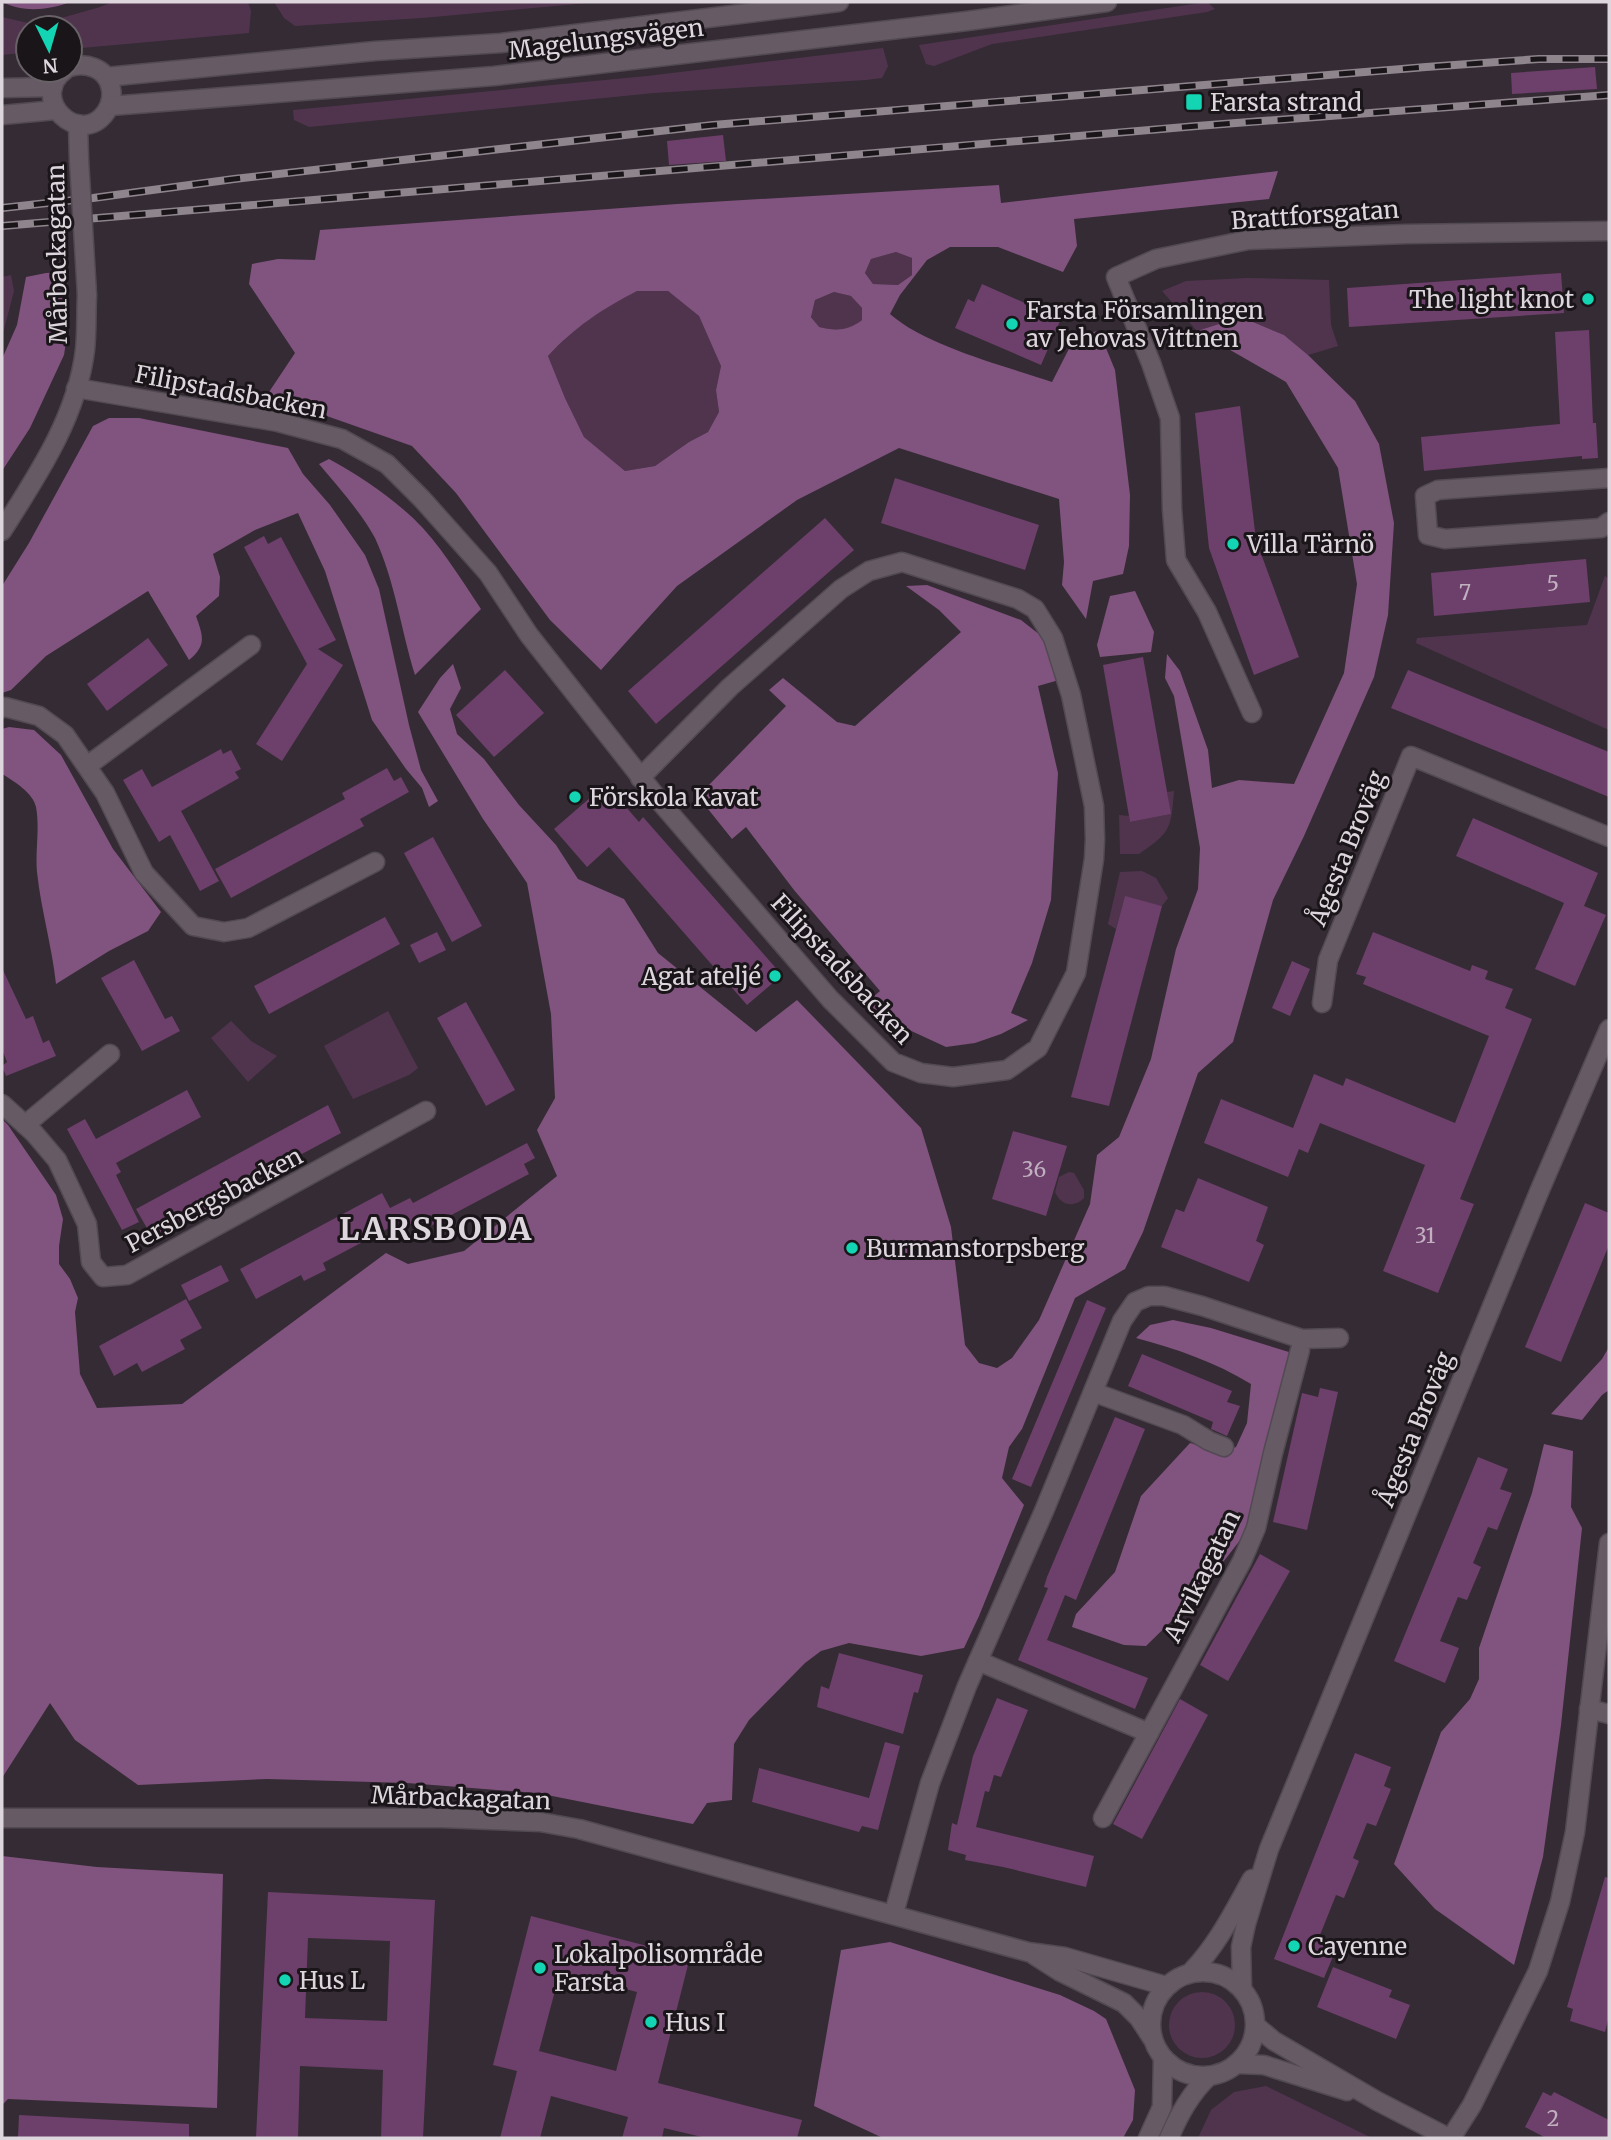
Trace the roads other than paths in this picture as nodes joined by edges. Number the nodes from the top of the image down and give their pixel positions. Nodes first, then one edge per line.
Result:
1 (839, 2) edge
2 (1107, 2) edge
3 (84, 66) edge
4 (106, 77) junction
5 (54, 84) edge
6 (53, 87) junction
7 (2, 89) edge
8 (110, 106) junction
9 (56, 110) junction
10 (2, 115) edge
11 (78, 124) junction
12 (1609, 230) edge
13 (76, 388) junction
14 (1609, 478) edge
15 (1609, 522) edge
16 (2, 531) edge
17 (251, 645) dead end
18 (2, 708) edge
19 (1252, 713) dead end
20 (87, 766) junction
21 (640, 778) junction
22 (1609, 837) edge
23 (375, 862) dead end
24 (1322, 1003) dead end
25 (1609, 1029) edge
26 (110, 1054) dead end
27 (2, 1104) edge
28 (426, 1111) dead end
29 (25, 1125) junction
30 (1339, 1338) dead end
31 (1300, 1350) dead end
32 (1093, 1392) junction
33 (1224, 1447) dead end
34 (1609, 1543) edge
35 (978, 1661) junction
36 (1590, 1709) junction
37 (1609, 1714) edge
38 (1149, 1733) junction
39 (2, 1818) edge
40 (1102, 1818) dead end
41 (1269, 1849) junction
42 (894, 1913) junction
43 (1028, 1952) junction
44 (1192, 1971) junction
45 (1166, 1986) junction
46 (1242, 1987) junction
47 (1256, 2026) junction
48 (1152, 2038) junction
49 (1163, 2059) junction
50 (1238, 2064) junction
51 (1209, 2076) junction
52 (1377, 2101) junction
53 (1148, 2138) edge
54 (1169, 2138) edge
55 (1450, 2138) edge

1 - 4 street, Magelungsvägen
2 - 8 street, Magelungsvägen
3 - 4 street, Magelungsvägen
4 - 8 street
5 - 6 street
6 - 7 street
6 - 9 street
8 - 11 street, Magelungsvägen
9 - 10 street
9 - 11 street
11 - 13 street, Mårbackagatan, bridge
12 - 19 street, Brattforsgatan
13 - 16 street, Mårbackagatan
13 - 21 street, Filipstadsbacken
14 - 15 street
17 - 20 street
18 - 20 street
20 - 23 street
21 - 21 street, Filipstadsbacken
22 - 24 street, Ågesta Broväg
25 - 41 street, Ågesta Broväg
26 - 29 street
27 - 29 street, Persbergsbacken
28 - 29 street, Persbergsbacken
30 - 32 street
31 - 38 street, Arvikagatan
32 - 33 street
32 - 35 street
34 - 36 street
35 - 38 street
35 - 42 street
36 - 37 street
36 - 55 street
38 - 40 street, Arvikagatan
39 - 42 street, Mårbackagatan
41 - 44 street, Ågesta Broväg
41 - 46 street, Ågesta Broväg
42 - 43 street, Mårbackagatan
43 - 45 street, Mårbackagatan
43 - 48 street, Mårbackagatan
44 - 45 street, Ågesta Broväg
44 - 46 street
45 - 48 street
46 - 47 street, Ågesta Broväg
47 - 50 street
47 - 52 street
48 - 49 street
49 - 51 street
49 - 53 street
50 - 51 street
50 - 52 street
51 - 54 street
52 - 55 street

